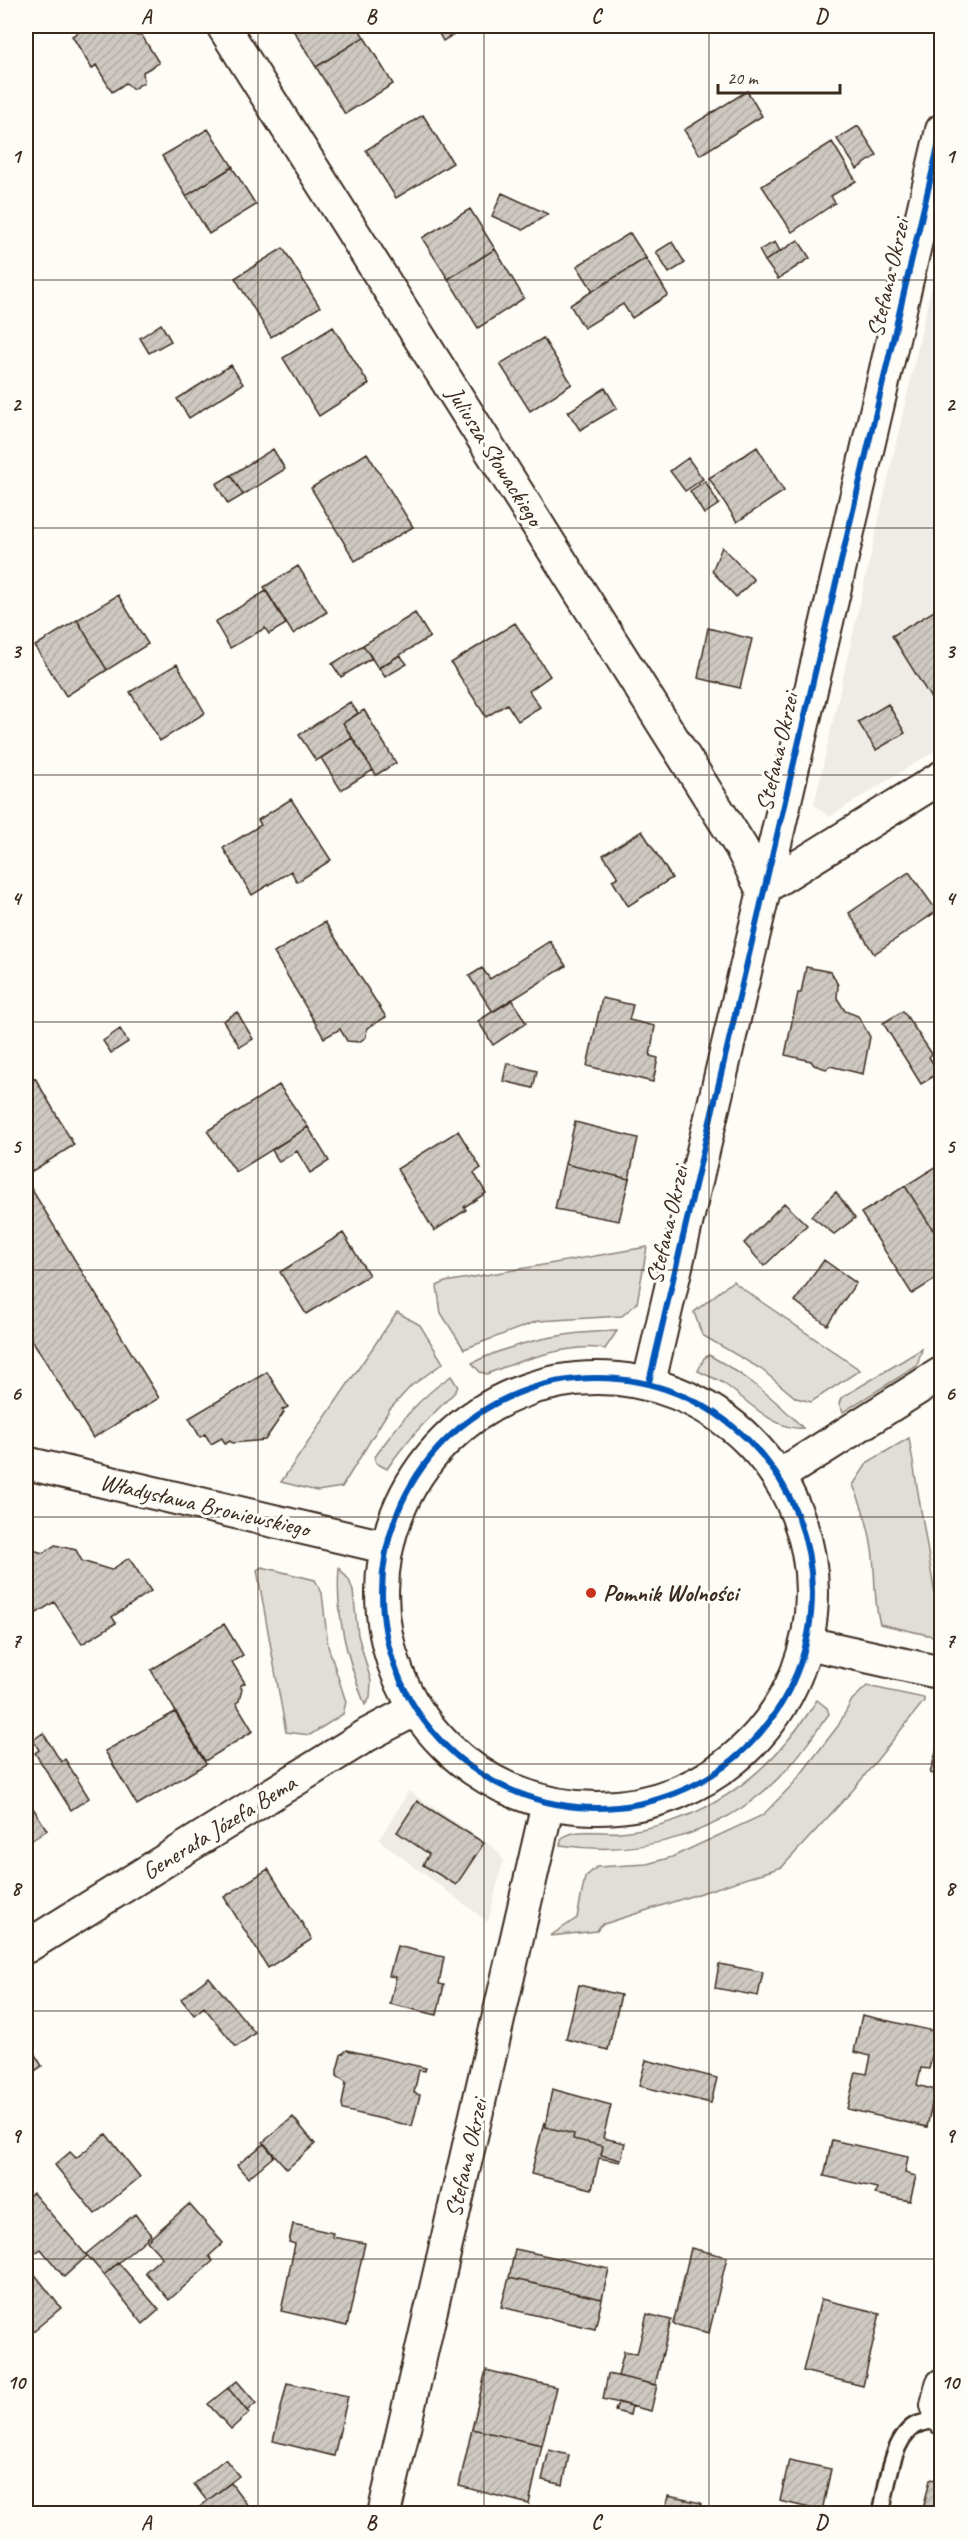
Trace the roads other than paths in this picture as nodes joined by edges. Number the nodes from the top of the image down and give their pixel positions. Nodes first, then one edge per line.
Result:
1 (223, 26) edge
2 (942, 130) edge
3 (942, 777) edge
4 (762, 889) junction
5 (942, 1373) edge
6 (649, 1382) junction
7 (26, 1463) edge
8 (779, 1476) junction
9 (385, 1547) junction
10 (807, 1643) junction
11 (942, 1673) edge
12 (414, 1710) junction
13 (548, 1803) junction
14 (26, 1947) edge
15 (942, 2385) edge
16 (942, 2418) edge
17 (384, 2514) edge
18 (881, 2514) edge

1 - 4 street, Juliusza Słowackiego
2 - 4 street, Stefana Okrzei
3 - 4 street
4 - 6 street, Stefana Okrzei
5 - 8 street
6 - 8 street
6 - 9 street
7 - 9 street, Władysława Broniewskiego
8 - 10 street
9 - 12 street
10 - 11 street
10 - 13 street
12 - 13 street
12 - 14 street, Generała Józefa Bema
13 - 17 street, Stefana Okrzei
15 - 16 street
16 - 18 lane

